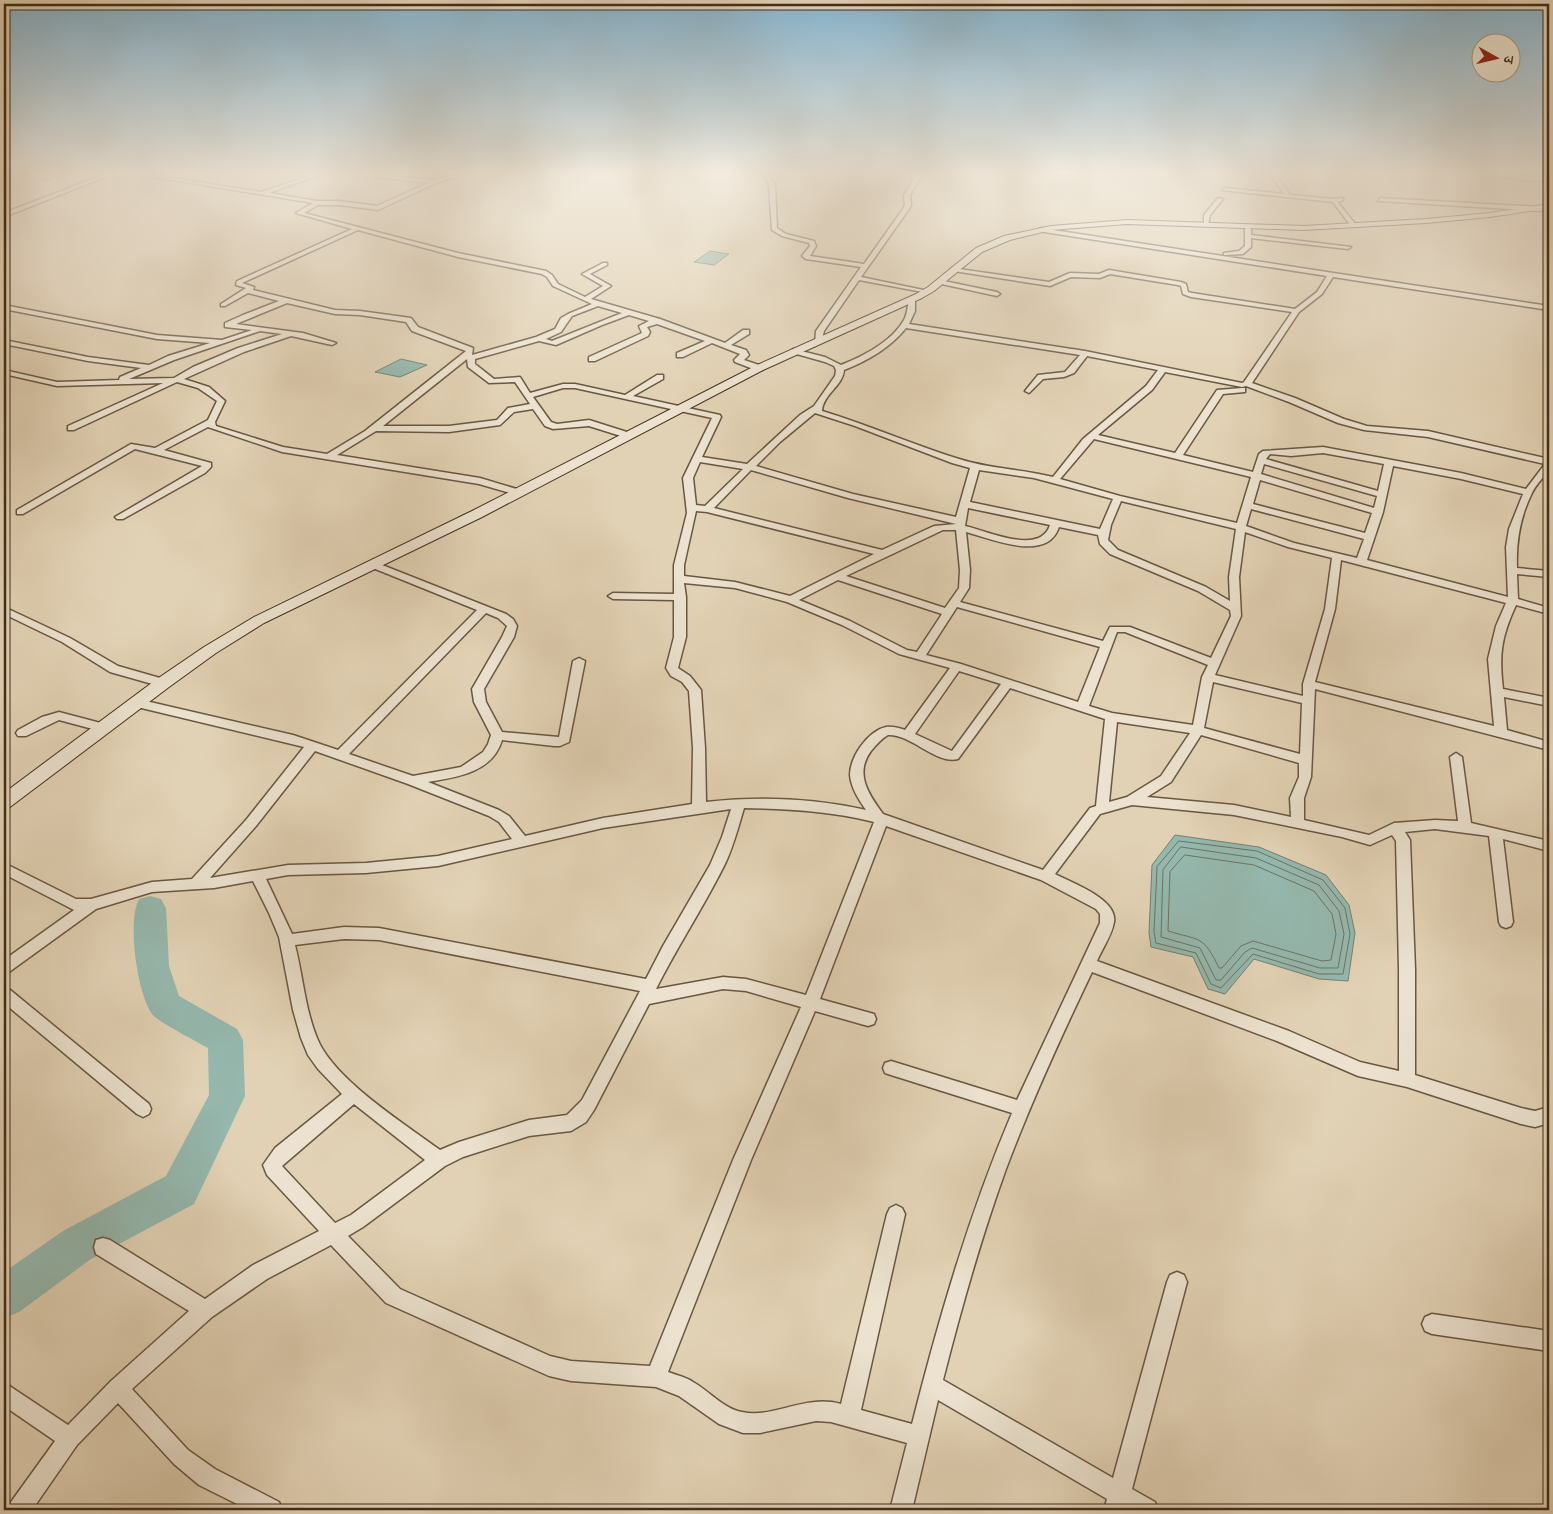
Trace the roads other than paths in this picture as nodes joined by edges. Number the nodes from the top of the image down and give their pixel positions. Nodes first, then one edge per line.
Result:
1 (324, 244) edge
2 (416, 244) edge
3 (812, 244) edge
4 (880, 244) edge
5 (991, 244) edge
6 (1129, 244) edge
7 (1248, 244) edge
8 (1327, 244) edge
9 (1348, 247) dead end
10 (1210, 256) junction
11 (605, 264) dead end
12 (866, 266) junction
13 (954, 269) junction
14 (1331, 274) junction
15 (858, 278) junction
16 (939, 282) junction
17 (247, 291) junction
18 (926, 292) junction
19 (997, 294) dead end
20 (586, 299) junction
21 (912, 299) junction
22 (287, 300) junction
23 (598, 304) junction
24 (222, 305) dead end
25 (4, 307) edge
26 (1549, 308) edge
27 (1296, 311) junction
28 (630, 313) junction
29 (657, 321) junction
30 (903, 325) junction
31 (264, 329) junction
32 (746, 332) dead end
33 (288, 334) junction
34 (539, 339) junction
35 (710, 341) junction
36 (818, 341) junction
37 (4, 342) edge
38 (222, 342) junction
39 (332, 343) dead end
40 (725, 346) junction
41 (796, 351) junction
42 (1086, 354) junction
43 (680, 355) dead end
44 (469, 357) junction
45 (592, 359) dead end
46 (149, 367) junction
47 (759, 368) junction
48 (1164, 368) junction
49 (839, 369) junction
50 (4, 372) edge
51 (660, 377) dead end
52 (176, 380) junction
53 (118, 381) junction
54 (1245, 384) junction
55 (1030, 391) dead end
56 (528, 396) junction
57 (628, 396) junction
58 (534, 406) junction
59 (679, 408) junction
60 (817, 408) junction
61 (211, 422) junction
62 (71, 428) dead end
63 (376, 428) junction
64 (627, 435) junction
65 (1092, 436) junction
66 (155, 451) junction
67 (1177, 456) junction
68 (328, 457) junction
69 (698, 459) junction
70 (1261, 460) junction
71 (1389, 462) junction
72 (1549, 463) edge
73 (976, 466) junction
74 (750, 467) junction
75 (1256, 476) junction
76 (1055, 480) junction
77 (517, 492) junction
78 (1528, 492) junction
79 (1382, 495) junction
80 (1118, 498) junction
81 (965, 504) junction
82 (1247, 505) junction
83 (691, 507) junction
84 (707, 509) junction
85 (20, 512) dead end
86 (1378, 512) junction
87 (120, 517) dead end
88 (1055, 523) junction
89 (961, 525) junction
90 (1241, 526) junction
91 (1103, 533) junction
92 (1369, 537) junction
93 (883, 553) junction
94 (1337, 556) junction
95 (1360, 562) junction
96 (372, 564) junction
97 (1512, 571) junction
98 (1549, 574) edge
99 (837, 576) junction
100 (680, 579) junction
101 (613, 596) dead end
102 (681, 597) junction
103 (791, 600) junction
104 (1513, 600) junction
105 (951, 608) junction
106 (1235, 608) junction
107 (4, 610) edge
108 (483, 610) junction
109 (1549, 611) edge
110 (1106, 645) junction
111 (919, 657) junction
112 (579, 661) dead end
113 (1214, 663) junction
114 (957, 666) junction
115 (1208, 676) junction
116 (163, 682) junction
117 (1008, 684) junction
118 (1310, 684) junction
119 (1497, 692) junction
120 (1308, 701) junction
121 (1549, 702) edge
122 (137, 703) junction
123 (1082, 708) junction
124 (1111, 717) junction
125 (104, 728) junction
126 (1198, 730) junction
127 (22, 732) dead end
128 (1502, 732) junction
129 (497, 735) junction
130 (908, 736) junction
131 (312, 746) junction
132 (1549, 746) edge
133 (340, 756) junction
134 (1456, 758) dead end
135 (1305, 760) junction
136 (413, 781) junction
137 (1132, 800) junction
138 (4, 802) edge
139 (739, 803) junction
140 (699, 808) junction
141 (1102, 809) junction
142 (880, 819) junction
143 (1298, 822) junction
144 (1465, 826) junction
145 (1394, 828) junction
146 (1495, 833) junction
147 (521, 841) junction
148 (1549, 846) edge
149 (4, 868) edge
150 (256, 875) junction
151 (1046, 876) junction
152 (196, 884) junction
153 (91, 905) junction
154 (1506, 922) dead end
155 (284, 932) junction
156 (1088, 964) junction
157 (4, 968) edge
158 (647, 992) junction
159 (4, 994) edge
160 (811, 1003) junction
161 (868, 1019) dead end
162 (891, 1068) dead end
163 (1407, 1080) junction
164 (354, 1094) junction
165 (143, 1109) dead end
166 (1023, 1109) junction
167 (1549, 1115) edge
168 (439, 1160) junction
169 (896, 1214) dead end
170 (333, 1235) junction
171 (103, 1247) dead end
172 (1177, 1282) dead end
173 (206, 1310) junction
174 (1432, 1324) dead end
175 (1549, 1341) edge
176 (656, 1377) junction
177 (932, 1385) junction
178 (118, 1388) junction
179 (4, 1394) edge
180 (848, 1415) junction
181 (919, 1436) junction
182 (70, 1438) junction
183 (1117, 1502) edge
184 (19, 1510) edge
185 (271, 1510) edge
186 (901, 1510) edge
187 (1147, 1510) edge

1 - 17 street
2 - 20 street
3 - 12 street
4 - 12 street
5 - 13 street
6 - 10 street
7 - 10 street
8 - 9 street
10 - 14 street
11 - 20 street
12 - 15 street
13 - 16 street
13 - 27 street
14 - 26 street
14 - 27 street
15 - 18 street
15 - 36 street
16 - 18 street
16 - 19 street
17 - 22 street
17 - 24 street
18 - 21 street
20 - 23 street
21 - 30 street
21 - 36 street
22 - 31 street
22 - 44 street
23 - 28 street
23 - 34 street
25 - 38 street
27 - 54 street
28 - 29 street
28 - 34 street
29 - 35 street
29 - 45 street
30 - 42 street
30 - 49 street
31 - 33 street
31 - 38 street
32 - 40 street
33 - 39 street
33 - 52 street
34 - 44 street
35 - 40 street
35 - 43 street
36 - 41 street
37 - 46 street
38 - 46 street
40 - 47 street
41 - 47 street
41 - 49 street
42 - 48 street
42 - 55 street
44 - 56 street
44 - 63 street
46 - 53 street
47 - 59 street
48 - 54 street
48 - 65 street
49 - 60 street
50 - 53 street
51 - 57 street
52 - 53 street
52 - 61 street
52 - 62 street
54 - 67 street
54 - 72 street
56 - 57 street
56 - 58 street
57 - 59 street
58 - 63 street
58 - 64 street
59 - 64 street
59 - 69 street
60 - 73 street
60 - 74 street
61 - 66 street
61 - 68 street
63 - 68 street
64 - 77 street
65 - 67 street
65 - 76 street
66 - 85 street
66 - 87 street
67 - 75 street
68 - 77 street
69 - 74 street
69 - 83 street
70 - 71 street
70 - 75 street
70 - 79 street
71 - 78 street
71 - 79 street
72 - 78 street
73 - 76 street
73 - 81 street
74 - 84 street
74 - 89 street
75 - 82 street
75 - 86 street
76 - 80 street
77 - 96 street
78 - 97 street
79 - 86 street
80 - 90 street
80 - 91 street
81 - 88 street
81 - 89 street
82 - 90 street
82 - 92 street
83 - 84 street
83 - 100 street
84 - 93 street
86 - 92 street
88 - 89 street
88 - 91 street
89 - 93 street
89 - 105 street
90 - 94 street
90 - 106 street
91 - 106 street
92 - 95 street
93 - 99 street
94 - 95 street
94 - 118 street
95 - 104 street
96 - 108 street
96 - 116 street
97 - 98 street
97 - 104 street
99 - 103 street
99 - 105 street
100 - 102 street
100 - 103 street
101 - 102 street
102 - 140 street
103 - 111 street
104 - 109 street
104 - 119 street
105 - 110 street
105 - 111 street
106 - 113 street
107 - 116 street
108 - 129 street
108 - 133 street
110 - 113 street
110 - 123 street
111 - 114 street
112 - 129 street
113 - 115 street
114 - 117 street
114 - 130 street
115 - 120 street
115 - 126 street
116 - 122 street
117 - 123 street
117 - 130 street
118 - 120 street
118 - 128 street
119 - 121 street
119 - 128 street
120 - 135 street
122 - 125 street
122 - 131 street
123 - 124 street
124 - 126 street
124 - 141 street
125 - 127 street
125 - 138 street
126 - 135 street
126 - 137 street
128 - 132 street
129 - 136 street
130 - 142 street
131 - 133 street
131 - 152 street
133 - 136 street
134 - 144 street
135 - 143 street
136 - 147 street
137 - 141 street
137 - 143 street
139 - 140 street
139 - 142 street
139 - 158 street
140 - 147 street
141 - 151 street
142 - 151 street
142 - 160 street
143 - 145 street
144 - 145 street
144 - 146 street
145 - 163 street
146 - 148 street
146 - 154 street
147 - 150 street
149 - 153 street
150 - 152 street
150 - 155 street
151 - 156 street
152 - 153 street
153 - 157 street
155 - 158 street
155 - 164 street
156 - 163 street
156 - 166 street
158 - 160 street
158 - 168 street
159 - 165 street
160 - 161 street
160 - 176 street
162 - 166 street
163 - 167 street
164 - 168 street
164 - 170 street
166 - 177 street
168 - 170 street
169 - 180 street
170 - 173 street
170 - 176 street
171 - 173 street
172 - 183 street
173 - 178 street
174 - 175 street
176 - 180 street
177 - 181 street
177 - 183 street
178 - 182 street
178 - 185 street
179 - 182 street
180 - 181 street
181 - 186 street
182 - 184 street
183 - 187 street

